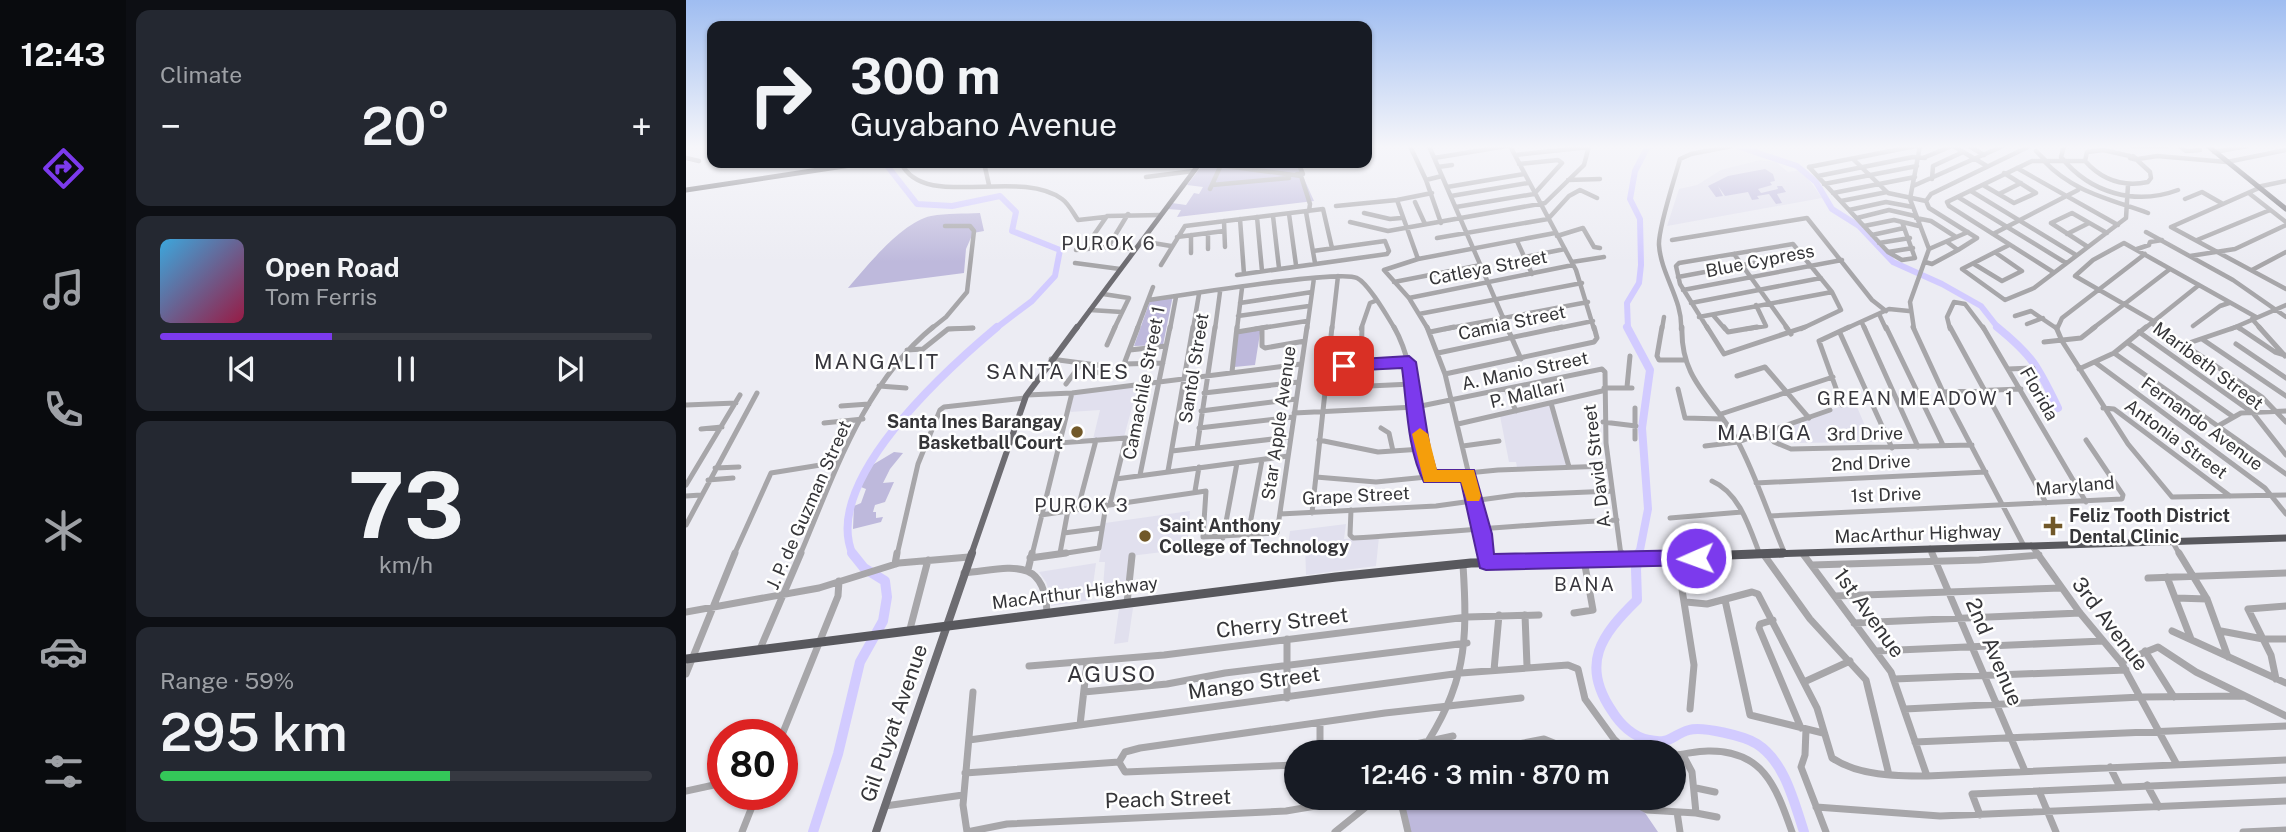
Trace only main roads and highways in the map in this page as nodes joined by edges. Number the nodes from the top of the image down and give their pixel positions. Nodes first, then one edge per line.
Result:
1 (720, 185) edge
2 (1184, 185) edge
3 (2255, 185) edge
4 (686, 190) edge
5 (2286, 209) edge
6 (2286, 538) edge
7 (1550, 562) junction
8 (1466, 565) junction
9 (945, 626) junction
10 (689, 658) edge
11 (876, 832) edge

1 - 4 main road
2 - 9 main road, Gil Puyat Avenue
3 - 5 main road
6 - 7 highway, MacArthur Highway
7 - 8 highway, MacArthur Highway
7 - 8 highway, MacArthur Highway
8 - 9 highway, MacArthur Highway
9 - 10 highway, MacArthur Highway
9 - 11 main road, Gil Puyat Avenue

